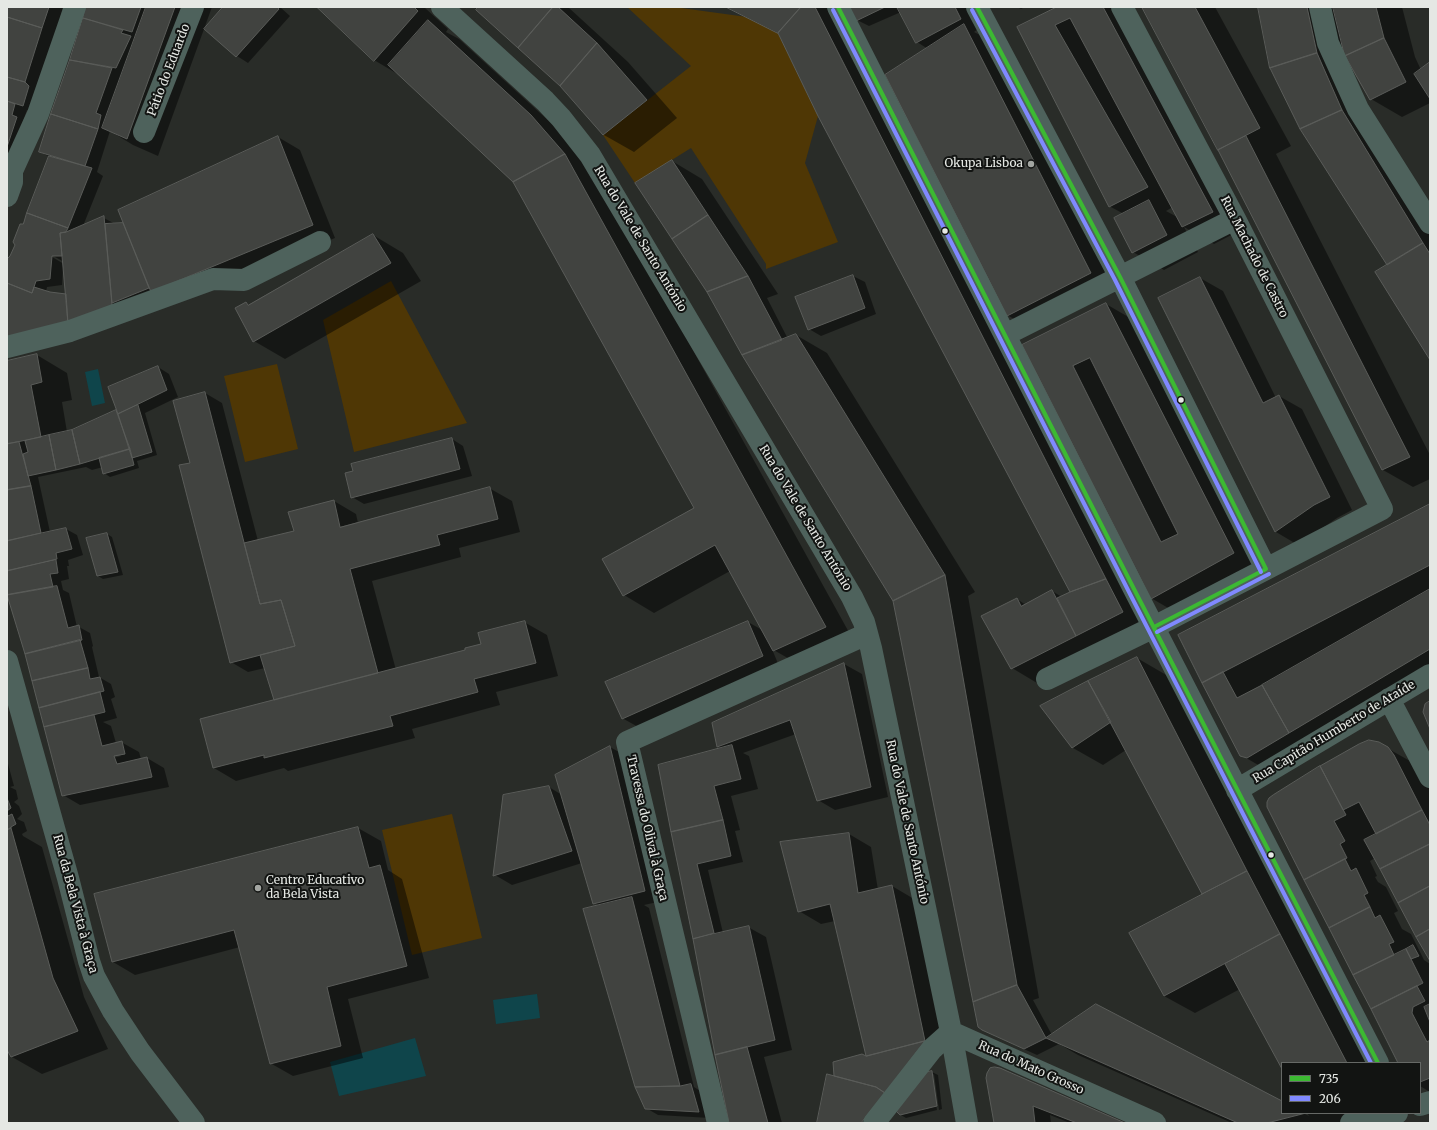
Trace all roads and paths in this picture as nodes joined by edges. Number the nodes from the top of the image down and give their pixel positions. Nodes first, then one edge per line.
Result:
1 (75, 7) edge
2 (193, 7) edge
3 (442, 7) edge
4 (838, 7) edge
5 (977, 7) edge
6 (1122, 7) edge
7 (1320, 7) edge
8 (144, 132) dead end
9 (7, 196) edge
10 (1235, 219) junction
11 (1430, 223) edge
12 (320, 242) dead end
13 (1120, 277) junction
14 (1005, 335) junction
15 (7, 347) edge
16 (1266, 569) junction
17 (1154, 627) junction
18 (867, 634) junction
19 (7, 661) edge
20 (1430, 675) edge
21 (1047, 679) dead end
22 (1389, 699) junction
23 (1430, 777) edge
24 (1237, 790) junction
25 (951, 1032) junction
26 (1377, 1062) edge
27 (1392, 1114) edge
28 (194, 1123) edge
29 (718, 1123) edge
30 (874, 1123) edge
31 (967, 1123) edge
32 (1155, 1123) edge
33 (1351, 1123) edge

1 - 9 street
2 - 8 street, Pátio do Eduardo
3 - 18 street, Rua do Vale de Santo António
4 - 14 street
5 - 13 street
6 - 10 street, Rua Machado de Castro
7 - 11 street
10 - 13 street
10 - 16 street, Rua Machado de Castro
12 - 15 street
13 - 14 street
13 - 16 street
14 - 17 street
16 - 17 street
17 - 21 street
17 - 24 street
18 - 25 street, Rua do Vale de Santo António
18 - 29 street, Travessa do Olival à Graça
19 - 28 street, Rua da Bela Vista à Graça
20 - 22 street, Rua Capitão Humberto de Ataíde
22 - 23 street
22 - 24 street, Rua Capitão Humberto de Ataíde
24 - 26 street
25 - 30 street
25 - 31 street, Rua do Vale de Santo António
25 - 32 street, Rua do Mato Grosso
27 - 33 street

